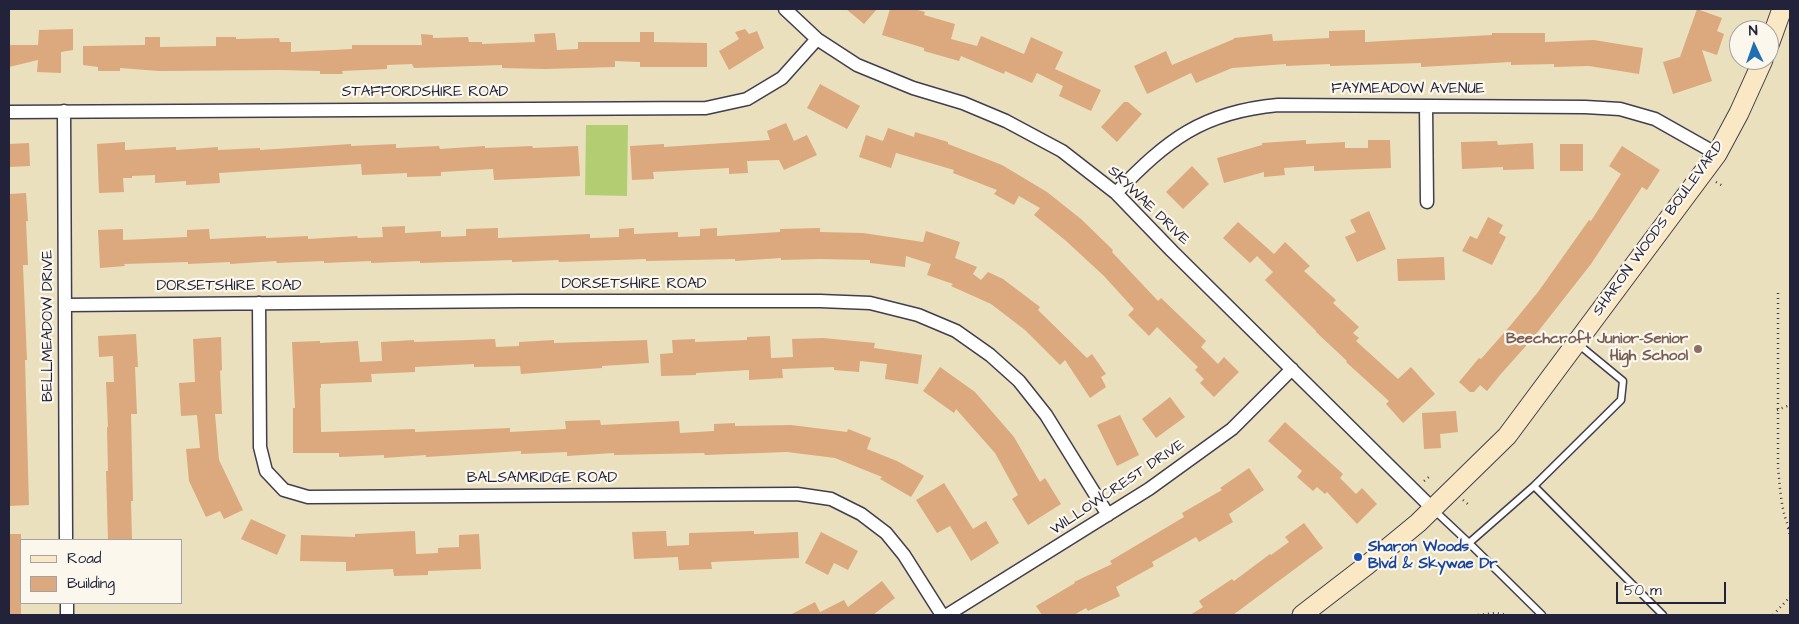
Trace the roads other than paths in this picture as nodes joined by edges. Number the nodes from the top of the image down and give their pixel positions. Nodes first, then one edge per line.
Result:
1 (785, 9) edge
2 (817, 39) junction
3 (1759, 70) edge
4 (1426, 106) junction
5 (64, 111) junction
6 (9, 112) edge
7 (1717, 154) junction
8 (1116, 193) junction
9 (1427, 202) dead end
10 (259, 304) junction
11 (66, 305) junction
12 (1576, 343) junction
13 (1292, 369) junction
14 (1534, 486) junction
15 (1433, 509) junction
16 (1108, 514) junction
17 (66, 539) edge
18 (1469, 543) junction
19 (942, 615) edge
20 (947, 615) edge
21 (1302, 615) edge
22 (1542, 615) edge
23 (1663, 615) edge

1 - 2 street, SKYWAE DRIVE
2 - 5 street, STAFFORDSHIRE ROAD
2 - 8 street, SKYWAE DRIVE
3 - 7 street, SHARON WOODS BOULEVARD
4 - 7 street, FAYMEADOW AVENUE
4 - 8 street, FAYMEADOW AVENUE
4 - 9 street
5 - 6 street, STAFFORDSHIRE ROAD
5 - 11 street, BELLMEADOW DRIVE
7 - 12 street, SHARON WOODS BOULEVARD
8 - 13 street, SKYWAE DRIVE
10 - 11 street, DORSETSHIRE ROAD
10 - 16 street, DORSETSHIRE ROAD
10 - 19 street, BALSAMRIDGE ROAD
11 - 17 street, BELLMEADOW DRIVE
12 - 14 lane
12 - 15 street, SHARON WOODS BOULEVARD
13 - 15 street, SKYWAE DRIVE
13 - 16 street, WILLOWCREST DRIVE
14 - 18 lane
14 - 23 lane
15 - 18 lane
15 - 21 street, SHARON WOODS BOULEVARD
16 - 20 street, WILLOWCREST DRIVE
18 - 22 lane

